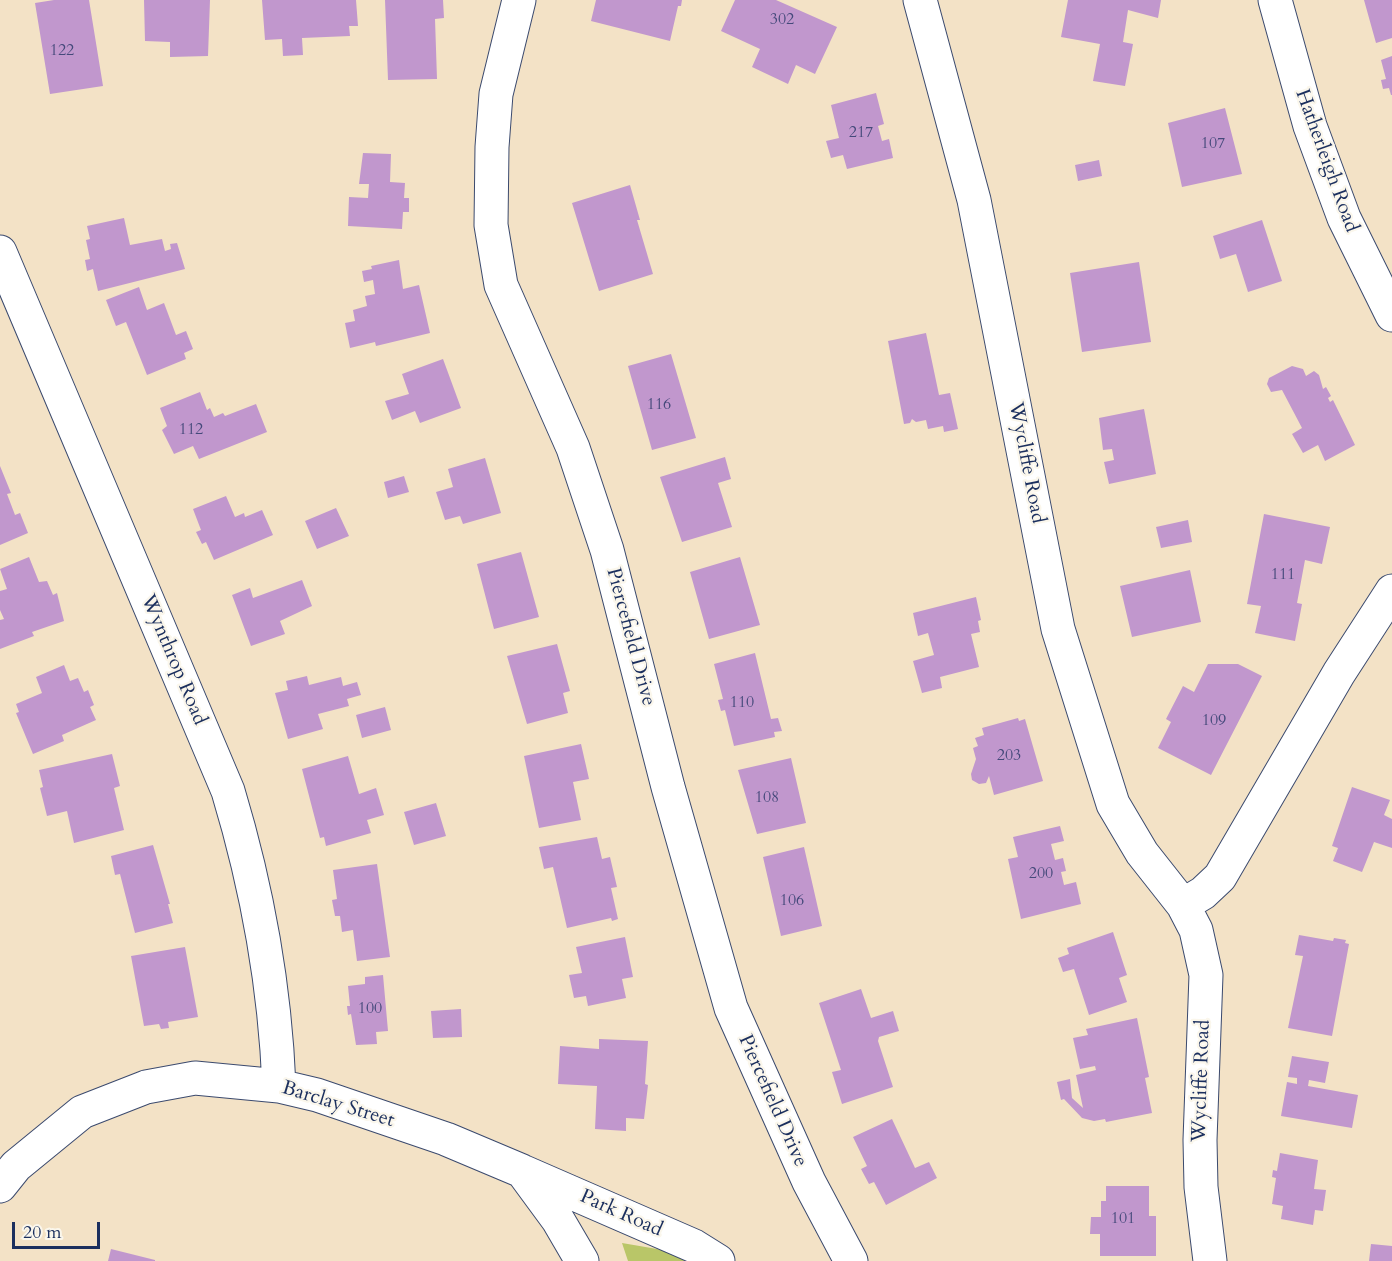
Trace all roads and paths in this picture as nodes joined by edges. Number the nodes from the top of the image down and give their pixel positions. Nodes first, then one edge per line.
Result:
1 (519, 0) edge
2 (920, 0) edge
3 (1275, 0) edge
4 (0, 252) edge
5 (1392, 315) edge
6 (1392, 591) edge
7 (1183, 905) junction
8 (279, 1086) junction
9 (522, 1171) junction
10 (0, 1186) edge
11 (582, 1261) edge
12 (718, 1261) edge
13 (851, 1261) edge
14 (1210, 1261) edge

1 - 13 street, Piercefield Drive
2 - 7 street, Wycliffe Road
3 - 5 street, Hatherleigh Road
4 - 8 street, Wynthrop Road
6 - 7 street
7 - 14 street, Wycliffe Road
8 - 9 street, Barclay Street
8 - 10 street, Barclay Street
9 - 11 street
9 - 12 street, Park Road

